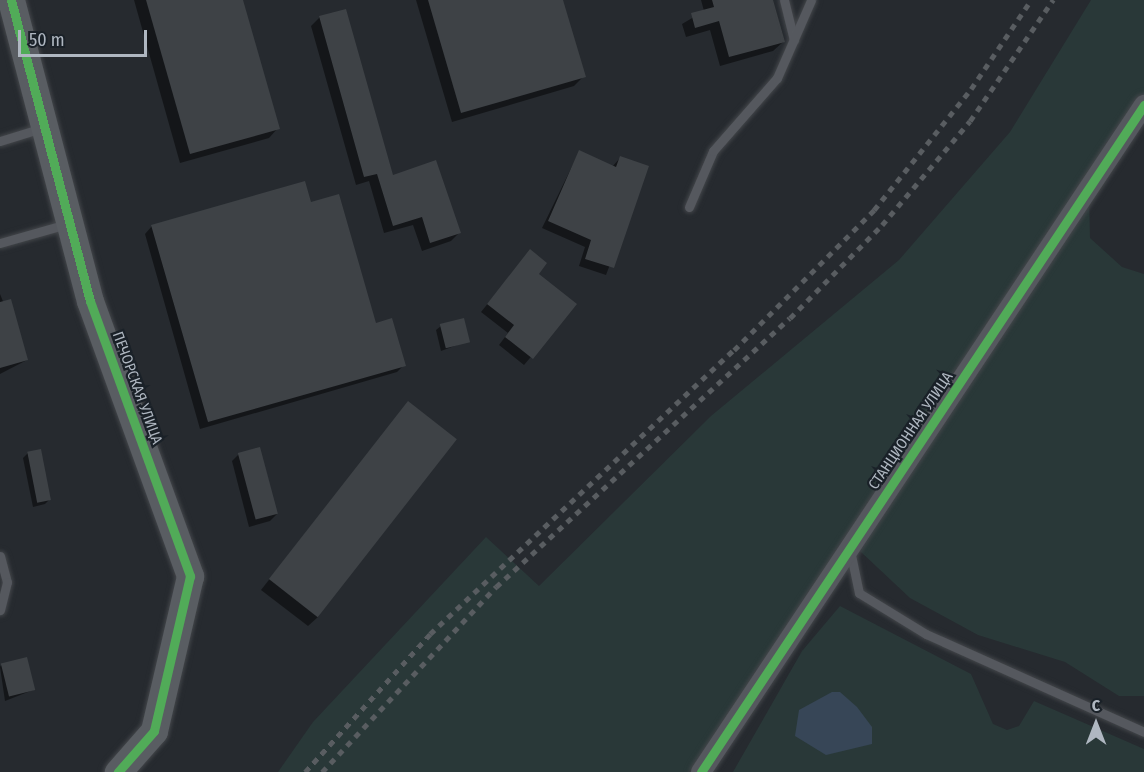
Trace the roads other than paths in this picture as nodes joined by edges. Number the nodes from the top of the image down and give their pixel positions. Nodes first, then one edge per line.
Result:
1 (11, 0) edge
2 (784, 0) edge
3 (811, 0) edge
4 (794, 40) junction
5 (1144, 105) edge
6 (44, 127) junction
7 (0, 141) edge
8 (689, 207) dead end
9 (69, 223) junction
10 (0, 243) edge
11 (849, 548) junction
12 (0, 556) edge
13 (0, 610) edge
14 (1144, 732) edge
15 (118, 772) edge
16 (701, 772) edge

1 - 6 street, ПЕЧОРСКАЯ УЛИЦА
2 - 4 lane
3 - 4 lane
4 - 8 lane
5 - 11 street, СТАНЦИОННАЯ УЛИЦА
6 - 7 lane
6 - 9 street, ПЕЧОРСКАЯ УЛИЦА
9 - 10 lane
9 - 15 street, ПЕЧОРСКАЯ УЛИЦА
11 - 14 lane
11 - 16 street, СТАНЦИОННАЯ УЛИЦА
12 - 13 lane

